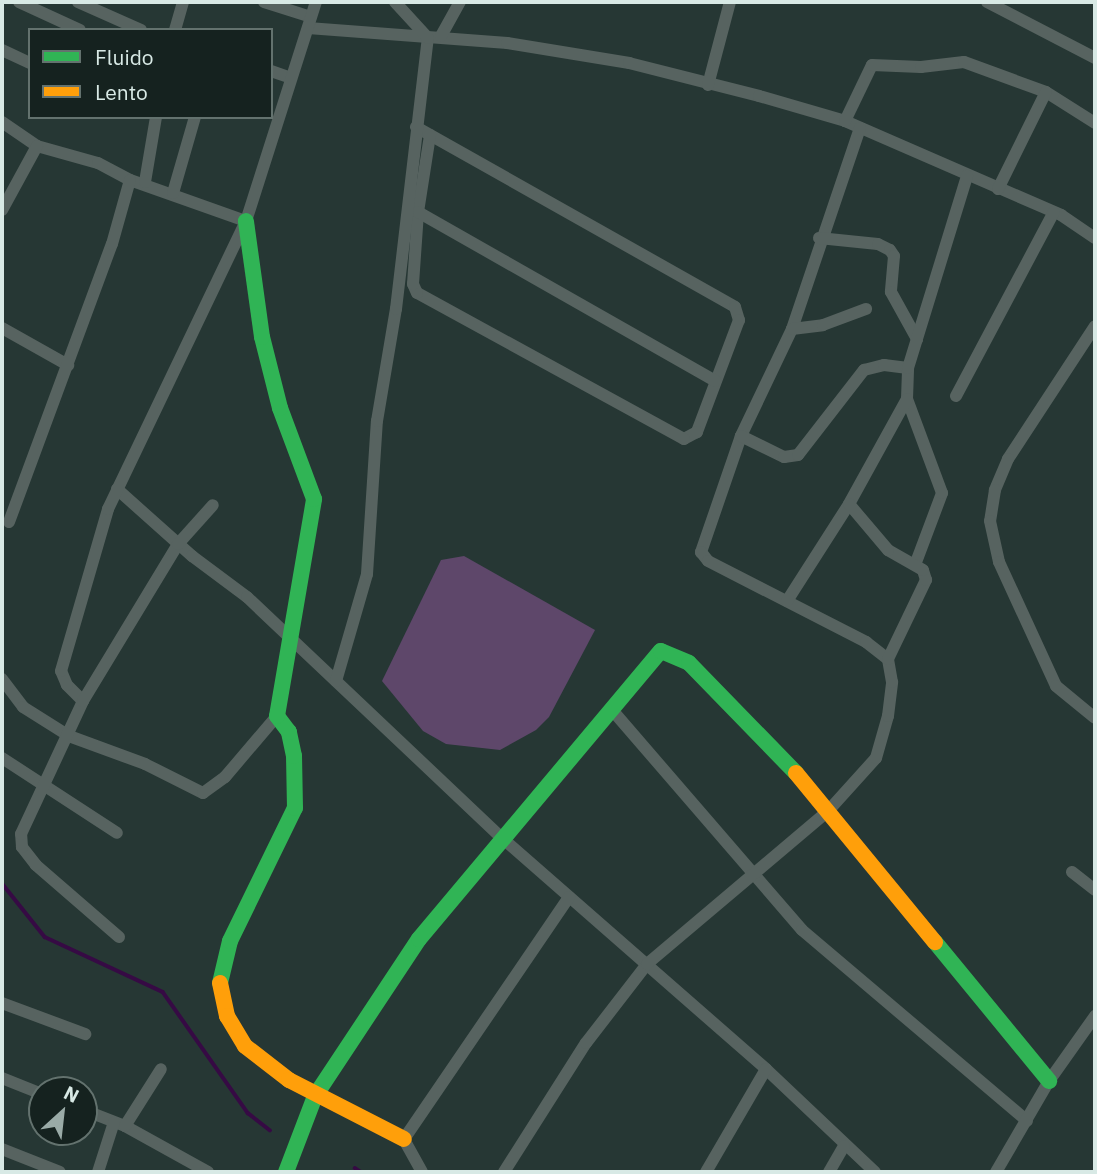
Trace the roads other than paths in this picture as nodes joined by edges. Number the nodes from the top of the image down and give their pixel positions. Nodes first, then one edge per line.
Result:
1 (19, 2) edge
2 (78, 2) edge
3 (183, 2) edge
4 (264, 2) edge
5 (316, 2) edge
6 (395, 2) edge
7 (460, 2) edge
8 (730, 2) edge
9 (988, 2) edge
10 (309, 22) junction
11 (76, 28) edge
12 (136, 28) edge
13 (176, 28) edge
14 (435, 37) junction
15 (2, 50) edge
16 (1095, 58) edge
17 (28, 62) edge
18 (273, 72) edge
19 (291, 78) junction
20 (708, 85) junction
21 (1046, 92) junction
22 (152, 119) edge
23 (194, 119) edge
24 (845, 121) junction
25 (2, 122) edge
26 (1095, 123) edge
27 (415, 127) junction
28 (860, 128) junction
29 (430, 135) junction
30 (37, 146) junction
31 (967, 176) junction
32 (130, 180) junction
33 (145, 182) junction
34 (998, 189) junction
35 (173, 193) junction
36 (2, 211) edge
37 (418, 212) junction
38 (1054, 212) junction
39 (246, 220) junction
40 (819, 238) junction
41 (1095, 238) edge
42 (866, 309) dead end
43 (2, 328) edge
44 (792, 329) junction
45 (1094, 329) edge
46 (917, 339) junction
47 (68, 365) junction
48 (908, 368) junction
49 (715, 381) junction
50 (956, 396) dead end
51 (907, 399) junction
52 (741, 436) junction
53 (117, 489) junction
54 (849, 504) junction
55 (214, 505) dead end
56 (9, 522) dead end
57 (178, 544) junction
58 (915, 565) junction
59 (787, 601) junction
60 (287, 637) junction
61 (888, 659) junction
62 (2, 679) edge
63 (336, 681) junction
64 (83, 701) junction
65 (613, 711) junction
66 (278, 716) junction
67 (1095, 718) edge
68 (69, 736) junction
69 (2, 758) edge
70 (45, 788) junction
71 (829, 810) junction
72 (117, 833) dead end
73 (500, 837) junction
74 (1072, 872) dead end
75 (752, 873) junction
76 (1095, 890) edge
77 (569, 897) junction
78 (119, 937) dead end
79 (647, 964) junction
80 (2, 1003) edge
81 (1095, 1016) edge
82 (85, 1034) dead end
83 (161, 1069) dead end
84 (766, 1069) junction
85 (2, 1078) edge
86 (1049, 1081) junction
87 (28, 1088) edge
88 (315, 1096) junction
89 (98, 1116) edge
90 (1027, 1121) junction
91 (119, 1124) junction
92 (404, 1139) junction
93 (844, 1146) junction
94 (2, 1149) edge
95 (56, 1172) edge
96 (99, 1172) edge
97 (208, 1172) edge
98 (286, 1172) edge
99 (422, 1172) edge
100 (504, 1172) edge
101 (706, 1172) edge
102 (829, 1172) edge
103 (875, 1172) edge
104 (996, 1172) edge

1 - 11 street
2 - 12 street
3 - 13 street
4 - 10 street
5 - 10 street
6 - 14 street
7 - 14 street
8 - 20 street
9 - 16 street
10 - 14 street
10 - 19 street
14 - 20 street
14 - 27 street
15 - 17 street
18 - 19 street
19 - 39 street
20 - 24 street
21 - 24 street
21 - 26 street
21 - 34 street
22 - 33 street
23 - 35 street
24 - 28 street
25 - 30 street
27 - 29 street
27 - 63 street
28 - 31 street
28 - 40 street
29 - 37 street
29 - 49 street
30 - 32 street
30 - 36 street
31 - 34 street
31 - 46 street
32 - 33 street
32 - 47 street
33 - 35 street
34 - 38 street
35 - 39 street
37 - 49 street
37 - 49 street
38 - 41 street
38 - 50 street
39 - 53 street
39 - 60 street
40 - 44 street
40 - 46 street
42 - 44 street
43 - 47 street
44 - 52 street
45 - 67 street
46 - 48 street
47 - 56 street
48 - 51 street
48 - 52 street
51 - 54 street
51 - 58 street
52 - 59 street
53 - 57 street
53 - 64 street
54 - 58 street
54 - 59 street
55 - 57 street
57 - 60 street
57 - 64 street
58 - 61 street
59 - 61 street
60 - 63 street
60 - 66 street
61 - 71 street
62 - 68 street
63 - 73 street
64 - 68 street
65 - 71 street
65 - 73 street
65 - 75 street
66 - 68 street
66 - 88 street
68 - 70 street
69 - 70 street
70 - 72 street
70 - 78 street
71 - 75 street
71 - 86 street
73 - 77 street
73 - 88 street
74 - 76 street
75 - 79 street
75 - 90 street
77 - 79 street
77 - 92 street
79 - 84 street
79 - 100 street
80 - 82 street
81 - 86 street
83 - 91 street
84 - 93 street
84 - 101 street
85 - 87 street
86 - 90 street
88 - 92 street
88 - 98 street
89 - 91 street
90 - 104 street
91 - 96 street
91 - 97 street
92 - 99 street
93 - 102 street
93 - 103 street
94 - 95 street

